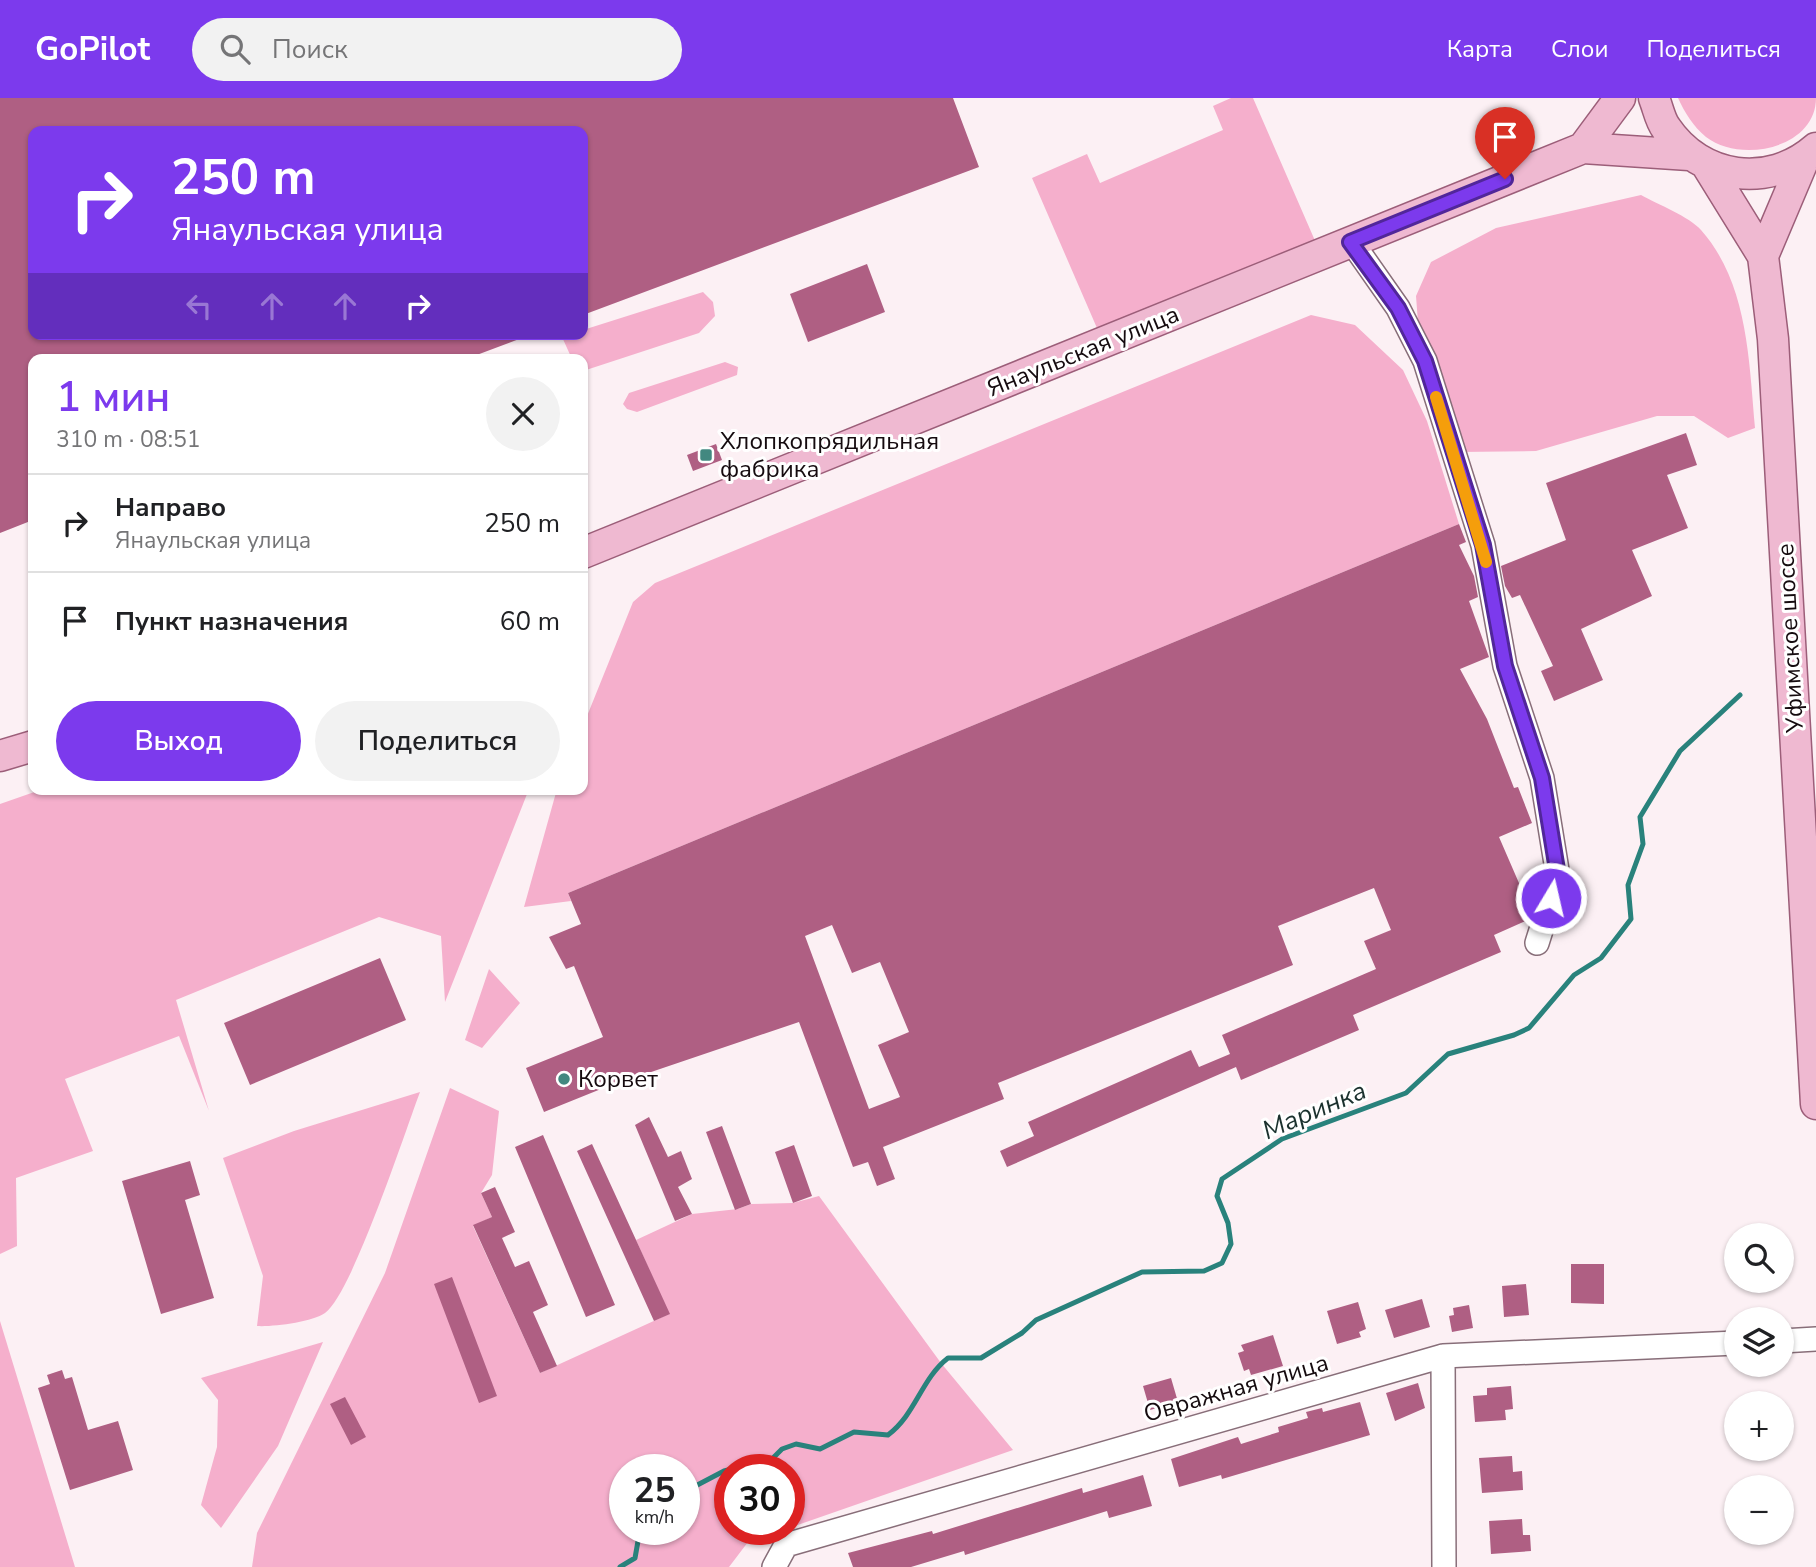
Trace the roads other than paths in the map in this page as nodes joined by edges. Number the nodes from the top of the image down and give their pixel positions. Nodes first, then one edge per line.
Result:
1 (1620, 98) edge
2 (1654, 98) edge
3 (1583, 148) junction
4 (1810, 153) edge
5 (1699, 161) junction
6 (1350, 242) junction
7 (1763, 256) junction
8 (588, 551) edge
9 (28, 748) edge
10 (0, 756) edge
11 (1536, 943) dead end
12 (1816, 1104) edge
13 (1816, 1339) edge
14 (1794, 1340) edge
15 (1724, 1344) edge
16 (1443, 1356) junction
17 (774, 1567) edge
18 (1444, 1567) edge

1 - 3 main road
2 - 5 main road
3 - 5 main road
3 - 6 main road, Янаульская улица
4 - 5 main road
4 - 7 main road
5 - 7 main road
6 - 8 main road, Янаульская улица
6 - 11 street
7 - 12 main road, Уфимское шоссе
9 - 10 main road
13 - 14 street
15 - 16 street, Овражная улица
16 - 17 street, Овражная улица
16 - 18 street

